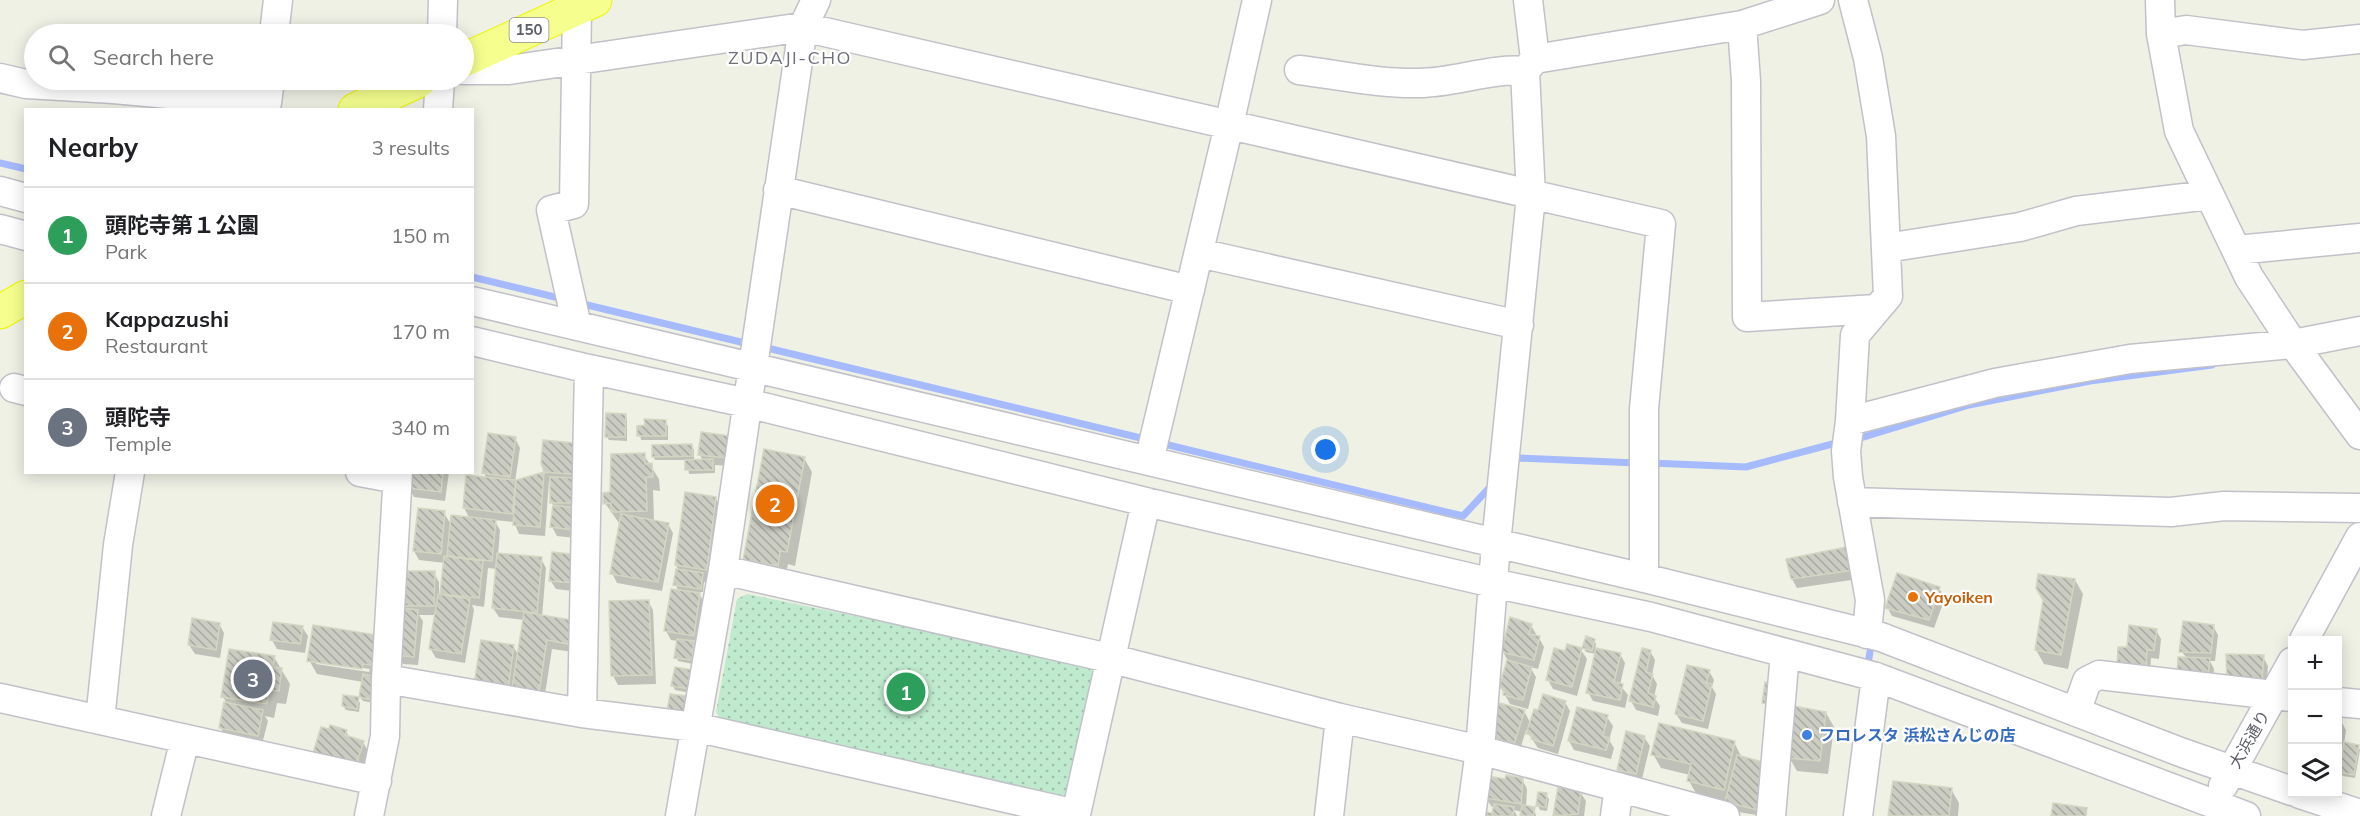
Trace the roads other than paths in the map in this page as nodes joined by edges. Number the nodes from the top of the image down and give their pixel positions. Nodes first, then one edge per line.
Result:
1 (278, 0) edge
2 (443, 0) edge
3 (816, 0) edge
4 (1257, 0) edge
5 (1528, 0) edge
6 (1820, 0) edge
7 (1853, 0) edge
8 (2160, 0) edge
9 (588, 3) edge
10 (1784, 5) edge
11 (275, 24) edge
12 (442, 24) edge
13 (1742, 25) junction
14 (803, 27) junction
15 (2161, 34) junction
16 (2360, 39) edge
17 (474, 55) edge
18 (578, 60) junction
19 (1530, 65) junction
20 (474, 70) edge
21 (1299, 70) dead end
22 (0, 78) edge
23 (24, 84) edge
24 (132, 90) edge
25 (398, 90) edge
26 (439, 90) edge
27 (269, 97) edge
28 (359, 108) edge
29 (438, 108) edge
30 (1229, 125) junction
31 (778, 190) junction
32 (0, 191) edge
33 (2209, 195) junction
34 (1531, 196) junction
35 (24, 197) edge
36 (0, 229) edge
37 (24, 235) edge
38 (2360, 238) edge
39 (1886, 248) junction
40 (2236, 250) junction
41 (1199, 253) junction
42 (1190, 290) junction
43 (24, 298) edge
44 (474, 301) edge
45 (1876, 309) junction
46 (0, 312) edge
47 (1519, 325) junction
48 (577, 326) junction
49 (2360, 331) edge
50 (474, 341) edge
51 (2293, 344) junction
52 (751, 368) junction
53 (589, 369) junction
54 (747, 403) junction
55 (1850, 421) junction
56 (2360, 435) edge
57 (1149, 461) junction
58 (130, 474) edge
59 (378, 474) edge
60 (397, 476) edge
61 (1146, 502) junction
62 (1852, 502) junction
63 (2360, 508) edge
64 (2360, 537) edge
65 (1496, 544) junction
66 (723, 570) junction
67 (1644, 578) junction
68 (1493, 583) junction
69 (1867, 634) junction
70 (2306, 636) edge
71 (1785, 653) junction
72 (1109, 658) junction
73 (1876, 677) junction
74 (2288, 677) edge
75 (386, 680) junction
76 (2283, 696) edge
77 (0, 698) edge
78 (2342, 702) edge
79 (2360, 704) edge
80 (2076, 712) junction
81 (582, 713) junction
82 (1340, 718) junction
83 (100, 720) junction
84 (695, 727) junction
85 (184, 739) junction
86 (1480, 750) junction
87 (2232, 769) junction
88 (377, 781) junction
89 (1619, 787) junction
90 (2288, 790) edge
91 (2312, 798) edge
92 (2209, 810) edge
93 (2360, 814) edge
94 (1076, 815) edge
95 (166, 816) edge
96 (369, 816) edge
97 (680, 816) edge
98 (1329, 816) edge
99 (1471, 816) edge
100 (1616, 816) edge
101 (1725, 816) edge
102 (1770, 816) edge
103 (1858, 816) edge
104 (2246, 816) edge

1 - 11 street
2 - 12 street
3 - 14 street
4 - 30 street
5 - 19 street
6 - 10 street
7 - 39 street
8 - 15 street
9 - 17 highway, 150
9 - 18 street
10 - 13 street
13 - 19 street
13 - 45 street
14 - 18 street
14 - 30 street
14 - 31 street
15 - 16 street
15 - 33 street
18 - 20 street
18 - 48 street
19 - 21 street
19 - 34 street
22 - 23 street
24 - 27 street
25 - 28 highway
26 - 29 street
30 - 34 street
30 - 41 street
31 - 42 street
31 - 52 street
32 - 35 street
33 - 39 street
33 - 40 street
34 - 47 street
34 - 67 street
36 - 37 street
38 - 40 street
39 - 45 street
40 - 51 street
41 - 42 street
41 - 47 street
42 - 57 street
43 - 46 highway
44 - 48 street
45 - 55 street
47 - 65 street
48 - 52 street
49 - 51 street
50 - 53 street
51 - 55 street
51 - 56 street
52 - 54 street
52 - 57 street
53 - 54 street
53 - 81 street
54 - 61 street
54 - 66 street
55 - 62 street
57 - 65 street
58 - 83 street
59 - 60 street
60 - 75 street
61 - 68 street
61 - 72 street
62 - 63 street
62 - 69 street
64 - 70 street
65 - 67 street
65 - 68 street
66 - 72 street
66 - 84 street
67 - 69 street
68 - 71 street
68 - 86 street
69 - 80 street
71 - 73 street
71 - 102 street
72 - 82 street
72 - 94 street
73 - 92 street
73 - 103 street
74 - 76 street, 大浜通り
75 - 81 street
75 - 88 street
76 - 80 street
76 - 87 street, 大浜通り
77 - 83 street
78 - 79 street
80 - 87 street
81 - 84 street
82 - 86 street
82 - 98 street
83 - 85 street
84 - 94 street
84 - 97 street
85 - 88 street
85 - 95 street
86 - 89 street
86 - 99 street
87 - 90 street
87 - 92 street, 大浜通り
88 - 96 street
89 - 100 street
89 - 101 street
91 - 93 street
92 - 104 street

